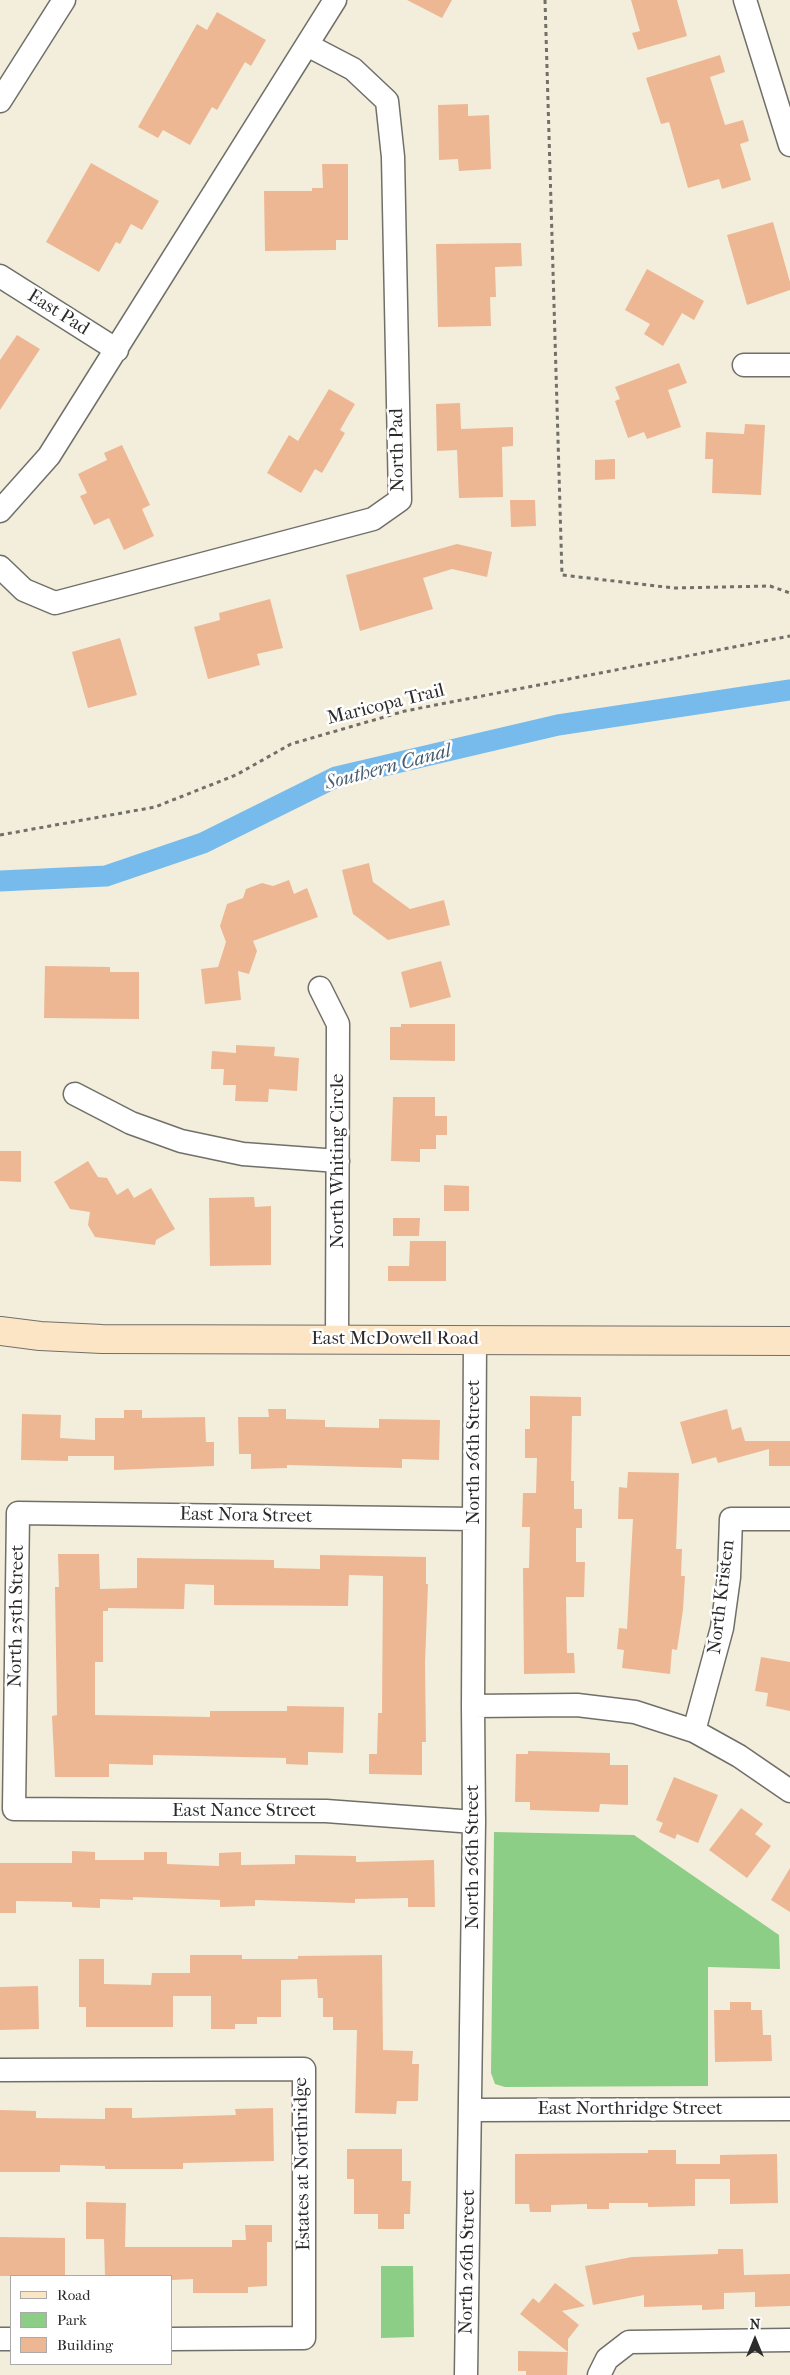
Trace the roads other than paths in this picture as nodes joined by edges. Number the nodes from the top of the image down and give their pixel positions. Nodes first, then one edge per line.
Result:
1 (64, 0) edge
2 (335, 0) edge
3 (746, 0) edge
4 (307, 45) junction
5 (782, 94) edge
6 (0, 101) edge
7 (790, 145) edge
8 (0, 276) edge
9 (117, 350) junction
10 (744, 365) dead end
11 (790, 365) edge
12 (0, 511) edge
13 (0, 567) edge
14 (320, 988) dead end
15 (75, 1094) dead end
16 (338, 1161) junction
17 (0, 1331) edge
18 (337, 1338) junction
19 (475, 1340) junction
20 (790, 1341) edge
21 (18, 1514) joint
22 (474, 1519) junction
23 (790, 1519) edge
24 (473, 1706) junction
25 (694, 1731) junction
26 (790, 1791) edge
27 (14, 1809) joint
28 (474, 1822) junction
29 (0, 2070) edge
30 (790, 2109) edge
31 (471, 2110) junction
32 (172, 2339) edge
33 (790, 2340) edge
34 (603, 2367) edge
35 (466, 2375) edge

1 - 6 street
2 - 4 street
3 - 5 street
4 - 9 street
4 - 13 street, North Pad
5 - 7 street
8 - 9 street, East Pad
9 - 12 street
10 - 11 street
14 - 16 street, North Whiting Circle
15 - 16 street
16 - 18 street, North Whiting Circle
17 - 18 main road, East McDowell Road
18 - 19 main road, East McDowell Road
19 - 20 main road, East McDowell Road
19 - 22 street, North 26th Street
21 - 22 street, East Nora Street
21 - 27 street, North 25th Street
22 - 24 street, North 26th Street
23 - 25 street, North Kristen
24 - 25 street
24 - 28 street, North 26th Street
25 - 26 street
27 - 28 street, East Nance Street
28 - 31 street, North 26th Street
29 - 32 street, Estates at Northridge
30 - 31 street, East Northridge Street
31 - 35 street, North 26th Street
33 - 34 street

